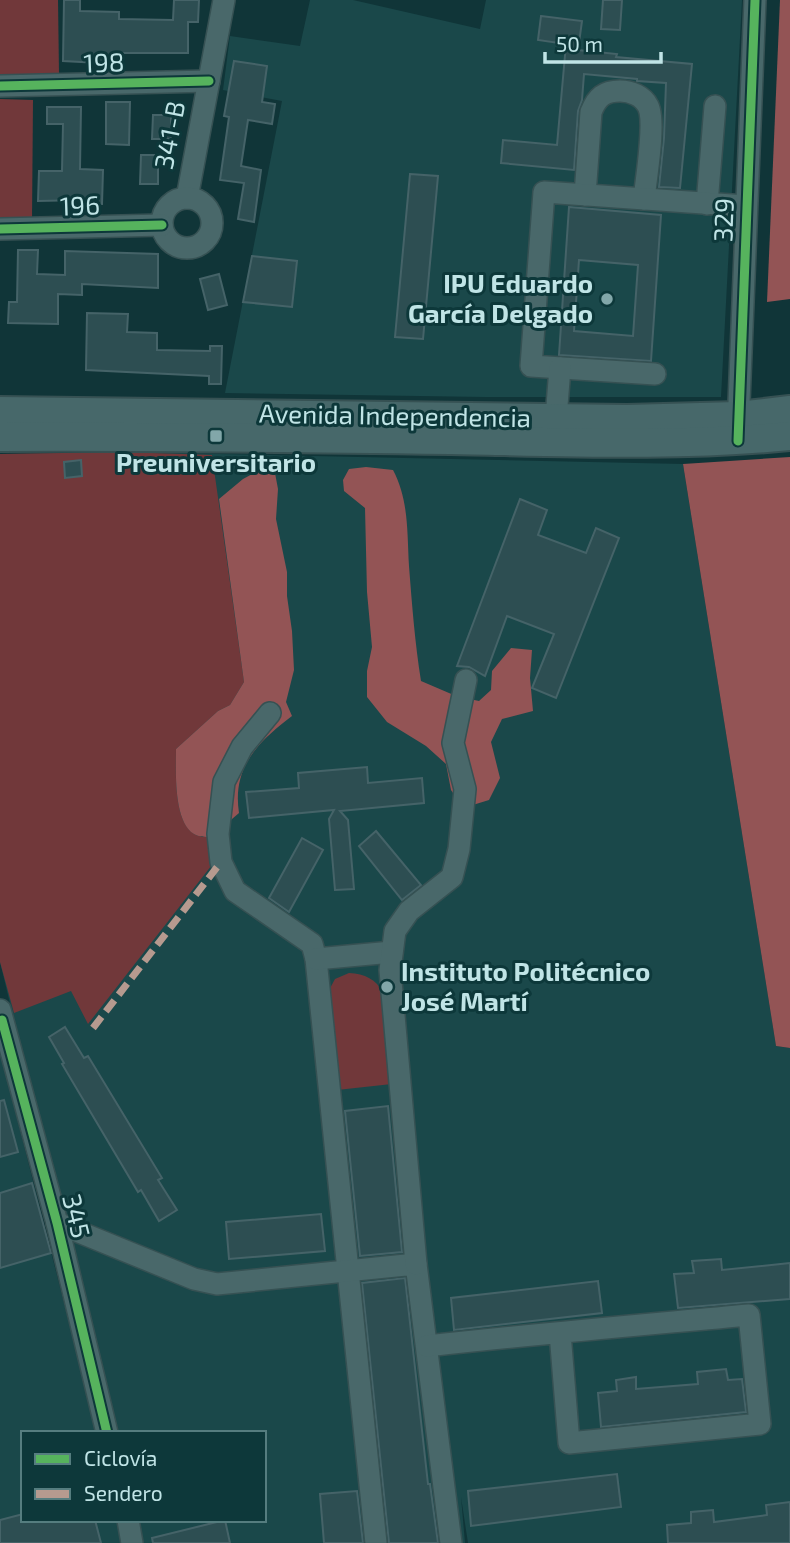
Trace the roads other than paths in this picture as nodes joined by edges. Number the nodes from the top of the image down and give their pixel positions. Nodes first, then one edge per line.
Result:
1 (224, 0) edge
2 (755, 0) edge
3 (209, 81) junction
4 (0, 86) edge
5 (715, 106) dead end
6 (585, 195) junction
7 (187, 198) junction
8 (644, 199) junction
9 (707, 204) junction
10 (746, 206) junction
11 (162, 225) junction
12 (0, 229) edge
13 (560, 368) junction
14 (655, 374) dead end
15 (790, 410) edge
16 (0, 411) edge
17 (556, 418) junction
18 (738, 428) junction
19 (790, 436) edge
20 (0, 437) edge
21 (466, 680) dead end
22 (270, 713) dead end
23 (392, 952) junction
24 (316, 959) junction
25 (1, 1017) edge
26 (57, 1223) junction
27 (416, 1264) junction
28 (347, 1272) junction
29 (560, 1333) junction
30 (426, 1346) junction
31 (107, 1431) edge
32 (128, 1522) edge
33 (132, 1543) edge
34 (376, 1543) edge
35 (452, 1543) edge

1 - 3 street, 341-B
2 - 10 street, 329
3 - 4 street, 198
3 - 7 street, 341-B
5 - 9 street
6 - 8 street
6 - 8 street
6 - 13 street
7 - 11 street
7 - 11 street
8 - 9 street
9 - 10 street
10 - 18 street, 329
11 - 12 street, 196
13 - 14 street
13 - 17 street
15 - 18 main road, Avenida Independencia
16 - 17 main road, Avenida Independencia
17 - 18 main road, Avenida Independencia
18 - 19 main road, Avenida Independencia
18 - 20 main road, Avenida Independencia
21 - 23 street
22 - 24 street
23 - 24 street
23 - 27 street
24 - 28 street
25 - 26 street, 345
26 - 28 street
26 - 31 street, 345
27 - 28 street
27 - 30 street
28 - 34 street
29 - 29 street
29 - 30 street
30 - 35 street
32 - 33 street

